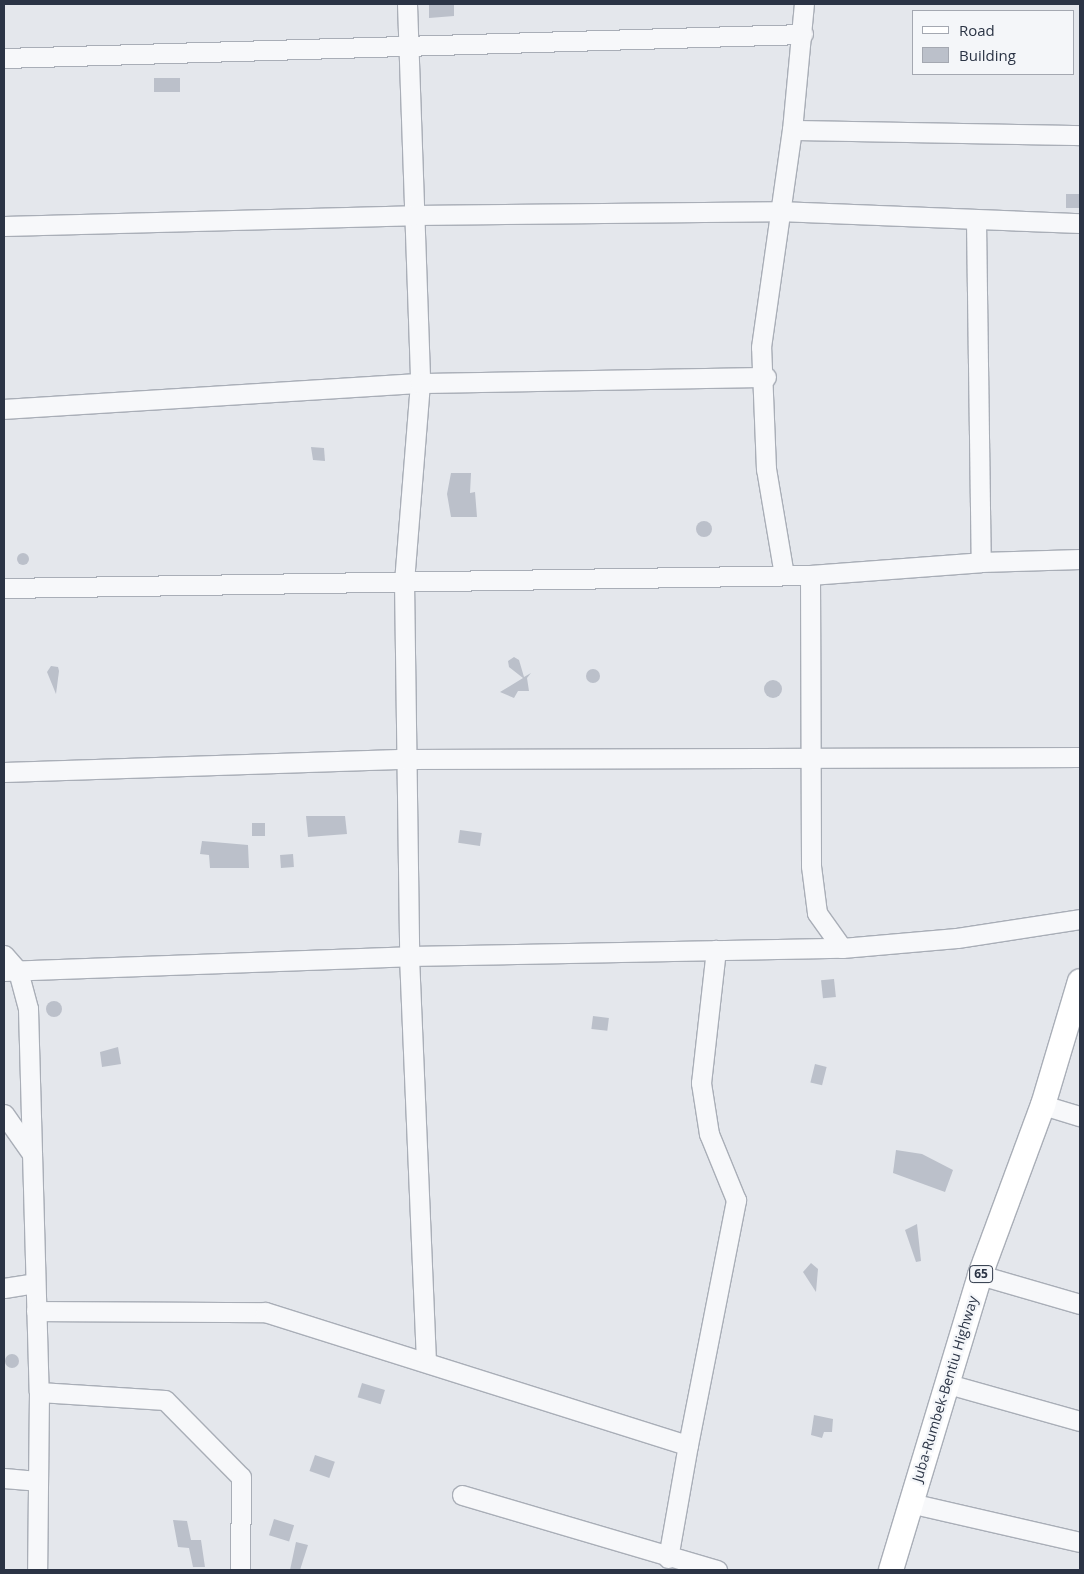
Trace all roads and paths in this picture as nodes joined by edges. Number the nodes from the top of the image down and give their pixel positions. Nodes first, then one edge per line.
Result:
1 (407, 4) edge
2 (804, 4) edge
3 (803, 34) junction
4 (407, 44) junction
5 (4, 58) edge
6 (792, 130) junction
7 (1080, 135) edge
8 (778, 211) junction
9 (414, 215) junction
10 (976, 221) junction
11 (1080, 223) edge
12 (4, 226) edge
13 (766, 377) junction
14 (420, 383) junction
15 (4, 409) edge
16 (1080, 559) edge
17 (981, 562) junction
18 (784, 575) junction
19 (810, 575) junction
20 (404, 581) junction
21 (4, 588) edge
22 (812, 757) junction
23 (1080, 757) edge
24 (406, 759) junction
25 (4, 772) edge
26 (1080, 920) edge
27 (842, 948) junction
28 (716, 950) junction
29 (4, 955) edge
30 (409, 956) junction
31 (11, 971) edge
32 (1080, 981) edge
33 (1077, 1005) edge
34 (1043, 1105) junction
35 (4, 1114) edge
36 (1080, 1116) edge
37 (33, 1155) junction
38 (980, 1275) junction
39 (34, 1283) junction
40 (4, 1288) edge
41 (1080, 1304) edge
42 (36, 1311) junction
43 (426, 1362) junction
44 (948, 1384) junction
45 (39, 1392) junction
46 (1080, 1421) edge
47 (688, 1445) junction
48 (4, 1478) edge
49 (37, 1481) junction
50 (462, 1495) dead end
51 (910, 1503) junction
52 (1080, 1542) edge
53 (668, 1558) junction
54 (37, 1570) edge
55 (240, 1570) edge
56 (717, 1570) edge
57 (891, 1570) edge

1 - 4 street
2 - 3 street
3 - 4 street
3 - 6 street
4 - 5 street
4 - 9 street
6 - 7 street
6 - 8 street
8 - 9 street
8 - 10 street
8 - 13 street
9 - 12 street
9 - 14 street
10 - 11 street
10 - 17 street
13 - 14 street
13 - 18 street
14 - 15 street
14 - 20 street
16 - 17 street
17 - 19 street
18 - 19 street
18 - 20 street
19 - 22 street
20 - 21 street
20 - 24 street
22 - 23 street
22 - 24 street
22 - 27 street
24 - 25 street
24 - 30 street
26 - 27 street
27 - 28 street
28 - 30 street
28 - 47 street
29 - 31 street
30 - 31 street
30 - 43 street
31 - 37 street
32 - 33 main road, Juba-Rumbek-Bentiu Highway / 65
33 - 34 main road, Juba-Rumbek-Bentiu Highway / 65
34 - 36 street
34 - 38 main road, Juba-Rumbek-Bentiu Highway / 65
35 - 37 street
37 - 39 street
38 - 41 street
38 - 44 main road, Juba-Rumbek-Bentiu Highway / 65
39 - 40 street
39 - 42 street
42 - 43 street
42 - 45 street
43 - 47 street
44 - 46 street
44 - 51 main road, Juba-Rumbek-Bentiu Highway / 65
45 - 49 street
45 - 55 street
47 - 53 street
48 - 49 street
49 - 54 street
50 - 53 street
51 - 52 street
51 - 57 main road, Juba-Rumbek-Bentiu Highway / 65
53 - 56 street

